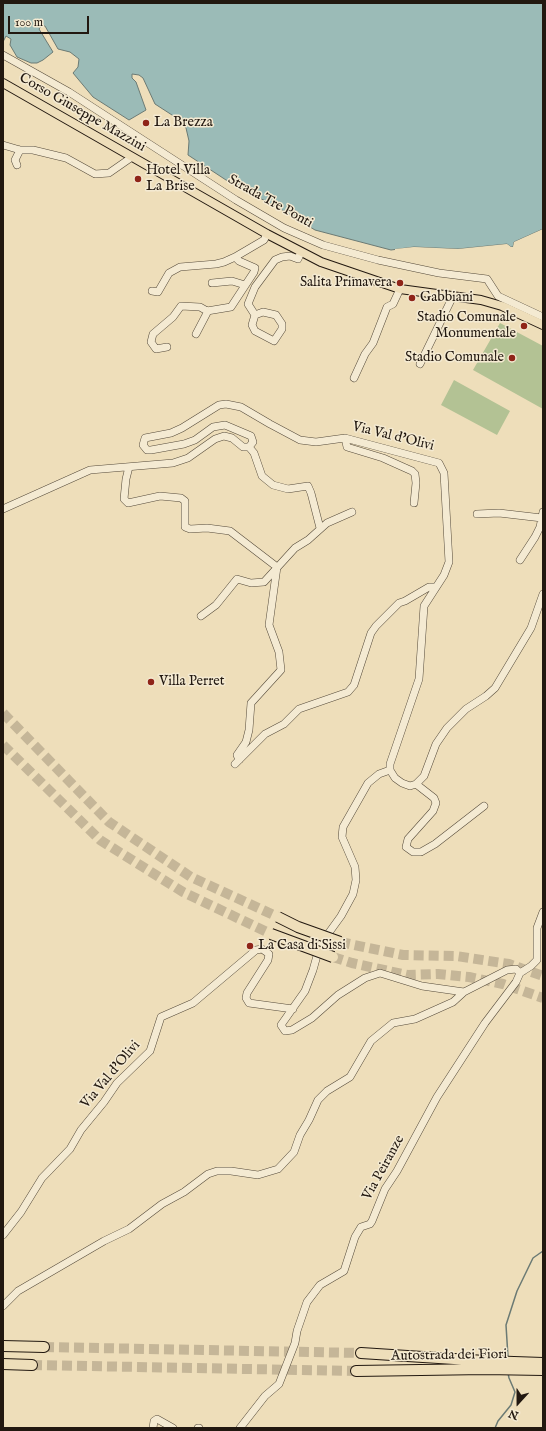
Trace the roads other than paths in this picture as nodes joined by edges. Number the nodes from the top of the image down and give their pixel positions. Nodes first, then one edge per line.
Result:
1 (3, 55) edge
2 (3, 83) edge
3 (3, 145) edge
4 (20, 150) junction
5 (132, 157) junction
6 (17, 165) dead end
7 (267, 234) junction
8 (301, 252) junction
9 (236, 257) junction
10 (212, 283) dead end
11 (245, 285) junction
12 (400, 289) junction
13 (152, 291) dead end
14 (453, 296) junction
15 (208, 311) junction
16 (255, 315) junction
17 (543, 317) edge
18 (543, 324) edge
19 (196, 334) dead end
20 (167, 347) dead end
21 (420, 364) dead end
22 (354, 378) dead end
23 (345, 438) junction
24 (249, 447) junction
25 (130, 467) junction
26 (414, 503) dead end
27 (3, 509) edge
28 (352, 512) dead end
29 (477, 514) dead end
30 (543, 515) edge
31 (320, 528) junction
32 (520, 560) dead end
33 (277, 567) junction
34 (435, 587) junction
35 (543, 594) edge
36 (201, 616) dead end
37 (390, 770) junction
38 (416, 784) junction
39 (484, 806) dead end
40 (543, 912) edge
41 (278, 917) tunnel mouth
42 (271, 934) tunnel mouth
43 (340, 942) tunnel mouth
44 (540, 952) edge
45 (333, 957) tunnel mouth
46 (520, 973) junction
47 (464, 992) junction
48 (293, 1009) junction
49 (3, 1235) edge
50 (3, 1306) edge
51 (3, 1346) edge
52 (44, 1347) tunnel mouth
53 (361, 1353) tunnel mouth
54 (543, 1363) edge
55 (3, 1364) edge
56 (32, 1365) tunnel mouth
57 (543, 1370) edge
58 (356, 1371) tunnel mouth
59 (153, 1428) edge
60 (173, 1428) edge
61 (240, 1428) edge

1 - 17 street, Strada Tre Ponti
2 - 5 main road, Corso Giuseppe Mazzini
3 - 4 street
4 - 5 street
4 - 6 street
5 - 7 main road, Corso Giuseppe Mazzini
7 - 8 main road, Corso Giuseppe Mazzini
7 - 9 street
8 - 12 main road, Corso Giuseppe Mazzini
8 - 16 street
9 - 11 street
9 - 13 street
10 - 11 street
11 - 15 street
12 - 14 main road, Corso Giuseppe Mazzini
12 - 22 street
14 - 18 main road, Corso Giuseppe Mazzini
14 - 21 street
15 - 19 street
15 - 20 street
16 - 16 street
23 - 24 street, Via Val d'Olivi
23 - 26 street
23 - 34 street, Via Val d'Olivi
24 - 25 street
24 - 31 street
25 - 27 street
25 - 33 street
28 - 31 street
29 - 30 street
30 - 32 street
31 - 33 street
33 - 34 street
33 - 36 street
34 - 37 street, Via Val d'Olivi
35 - 38 street
37 - 38 street
37 - 48 street
38 - 39 street
40 - 44 street
41 - 43 highway, bridge
42 - 45 highway, bridge
44 - 46 street, Via Peiranze
46 - 47 street
46 - 61 street, Via Peiranze
47 - 48 street
47 - 50 street
48 - 49 street, Via Val d'Olivi
51 - 52 highway
53 - 54 highway, Autostrada dei Fiori
55 - 56 highway
57 - 58 highway, Autostrada dei Fiori
59 - 60 street

